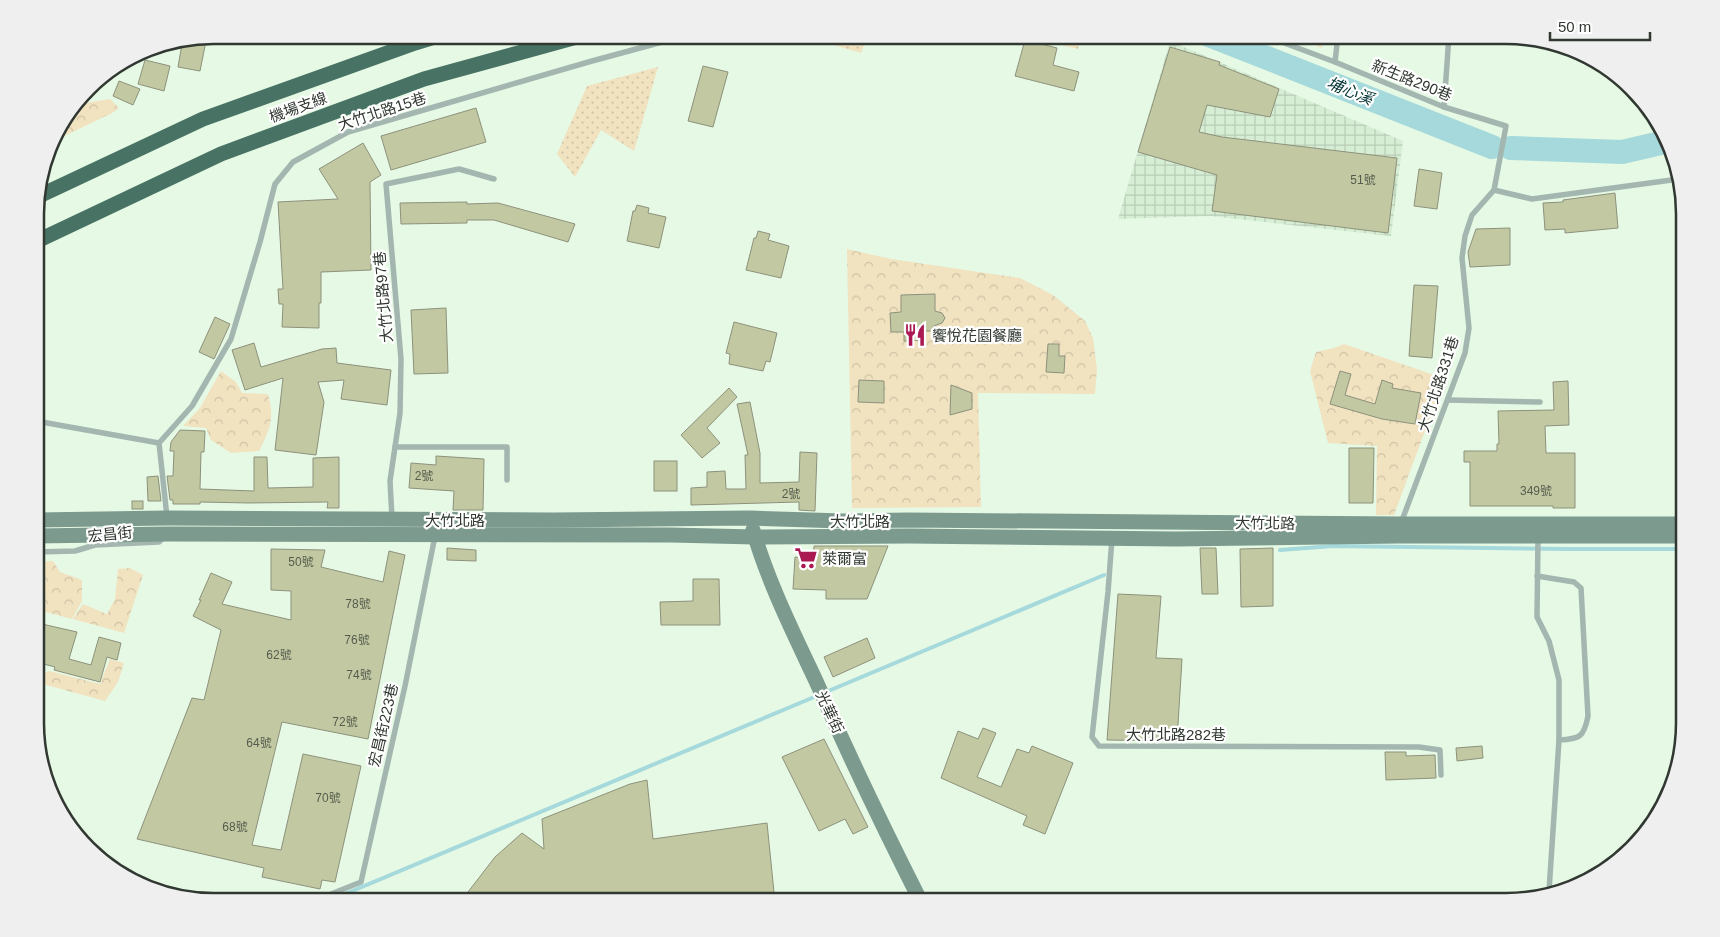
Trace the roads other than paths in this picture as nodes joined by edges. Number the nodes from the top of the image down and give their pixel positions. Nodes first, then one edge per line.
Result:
1 (409, 44) edge
2 (551, 44) edge
3 (655, 44) edge
4 (1287, 44) edge
5 (1337, 44) edge
6 (1448, 44) edge
7 (1335, 62) junction
8 (1444, 107) junction
9 (494, 179) dead end
10 (1672, 180) edge
11 (1494, 190) junction
12 (45, 193) edge
13 (44, 238) edge
14 (1448, 400) junction
15 (1540, 402) dead end
16 (44, 422) edge
17 (159, 443) junction
18 (395, 447) junction
19 (507, 480) dead end
20 (750, 518) junction
21 (44, 520) edge
22 (392, 520) junction
23 (1676, 524) edge
24 (167, 526) junction
25 (435, 527) junction
26 (1400, 530) junction
27 (44, 535) edge
28 (1538, 536) junction
29 (1676, 536) edge
30 (755, 537) junction
31 (1112, 538) junction
32 (44, 552) edge
33 (1537, 576) junction
34 (1559, 740) junction
35 (1441, 775) dead end
36 (1550, 887) edge
37 (333, 893) edge
38 (917, 893) edge

1 - 12 highway, 機場支線
2 - 13 highway, 機場支線
3 - 17 lane, 大竹北路15巷
4 - 7 lane
5 - 7 lane
6 - 8 lane
7 - 8 lane, 新生路290巷
8 - 11 lane, 新生路290巷
9 - 18 lane, 大竹北路97巷
10 - 11 lane
11 - 14 lane, 大竹北路331巷
14 - 15 lane
14 - 26 lane, 大竹北路331巷
16 - 17 lane
17 - 24 lane
18 - 19 lane
18 - 22 lane, 大竹北路97巷
20 - 25 street, 大竹北路
20 - 26 street, 大竹北路
20 - 30 street, 光華街
21 - 24 street, 大竹北路
22 - 24 street, 大竹北路
22 - 25 street, 大竹北路
23 - 26 street, 大竹北路
24 - 25 street, 大竹北路
24 - 27 street, 大竹北路
24 - 32 lane, 宏昌街
25 - 30 street, 大竹北路
25 - 37 lane, 宏昌街223巷
26 - 28 street, 大竹北路
26 - 31 street, 大竹北路
28 - 29 street, 大竹北路
28 - 33 lane
30 - 31 street, 大竹北路
30 - 38 street, 光華街
31 - 35 lane, 大竹北路282巷
33 - 34 lane
33 - 34 lane
34 - 36 lane

